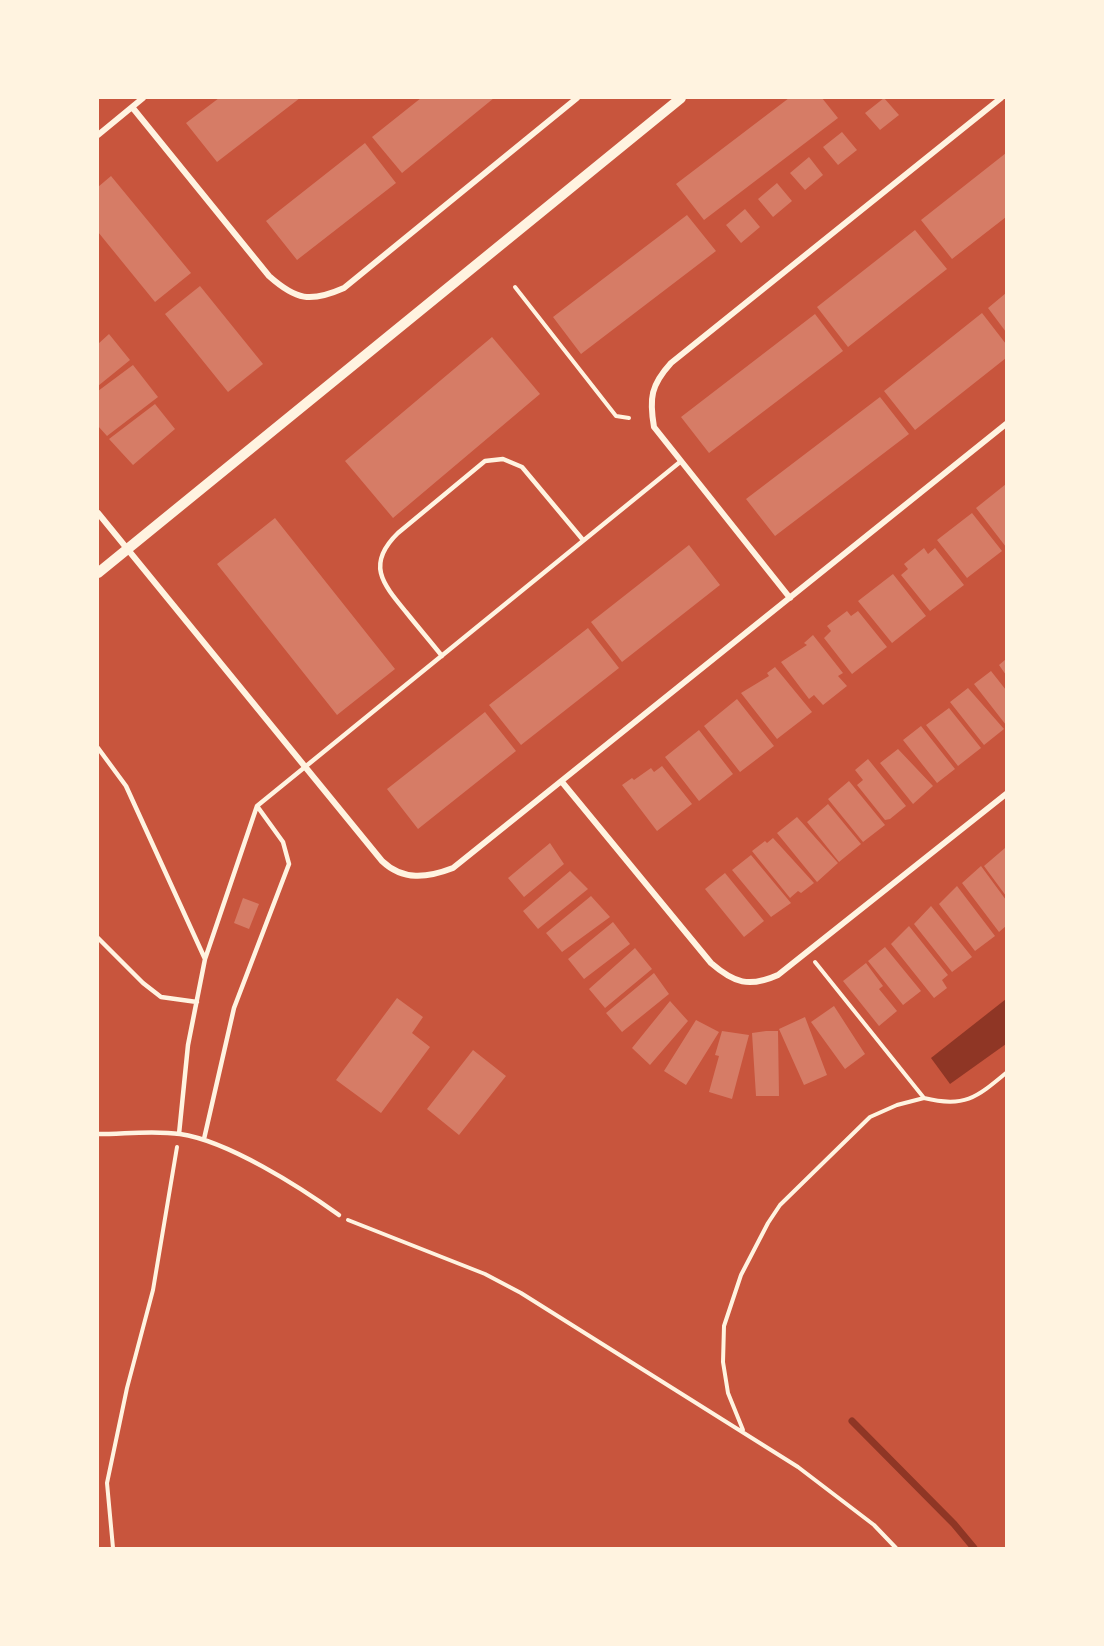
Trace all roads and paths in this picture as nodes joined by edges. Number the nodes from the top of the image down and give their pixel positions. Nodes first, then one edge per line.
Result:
1 (143, 98) edge
2 (577, 98) edge
3 (681, 98) edge
4 (1001, 98) edge
5 (132, 107) junction
6 (98, 135) edge
7 (515, 287) dead end
8 (629, 418) dead end
9 (1006, 424) edge
10 (680, 462) junction
11 (98, 513) edge
12 (583, 540) junction
13 (127, 550) junction
14 (98, 573) edge
15 (790, 598) junction
16 (442, 656) junction
17 (98, 748) edge
18 (305, 767) junction
19 (562, 782) junction
20 (1006, 794) edge
21 (257, 806) junction
22 (98, 938) edge
23 (808, 951) junction
24 (205, 959) junction
25 (197, 1002) junction
26 (1006, 1073) edge
27 (924, 1098) junction
28 (98, 1134) edge
29 (178, 1134) junction
30 (204, 1139) junction
31 (339, 1215) joint
32 (743, 1432) junction
33 (113, 1548) edge
34 (896, 1548) edge

1 - 5 street
2 - 5 street
3 - 13 street
4 - 10 street
5 - 6 street
7 - 8 path
9 - 15 street
10 - 12 lane
10 - 15 street
11 - 13 street
12 - 16 lane
12 - 16 lane
13 - 14 street
13 - 18 street
15 - 19 street
16 - 18 lane
17 - 24 lane
18 - 19 street
18 - 21 lane
19 - 23 street
20 - 23 street
21 - 24 lane
21 - 30 lane
22 - 25 lane
23 - 27 path
24 - 25 lane
25 - 29 lane
26 - 27 path
27 - 32 path
28 - 29 lane
29 - 30 lane
29 - 33 path
30 - 31 lane
31 - 32 path
32 - 34 path

